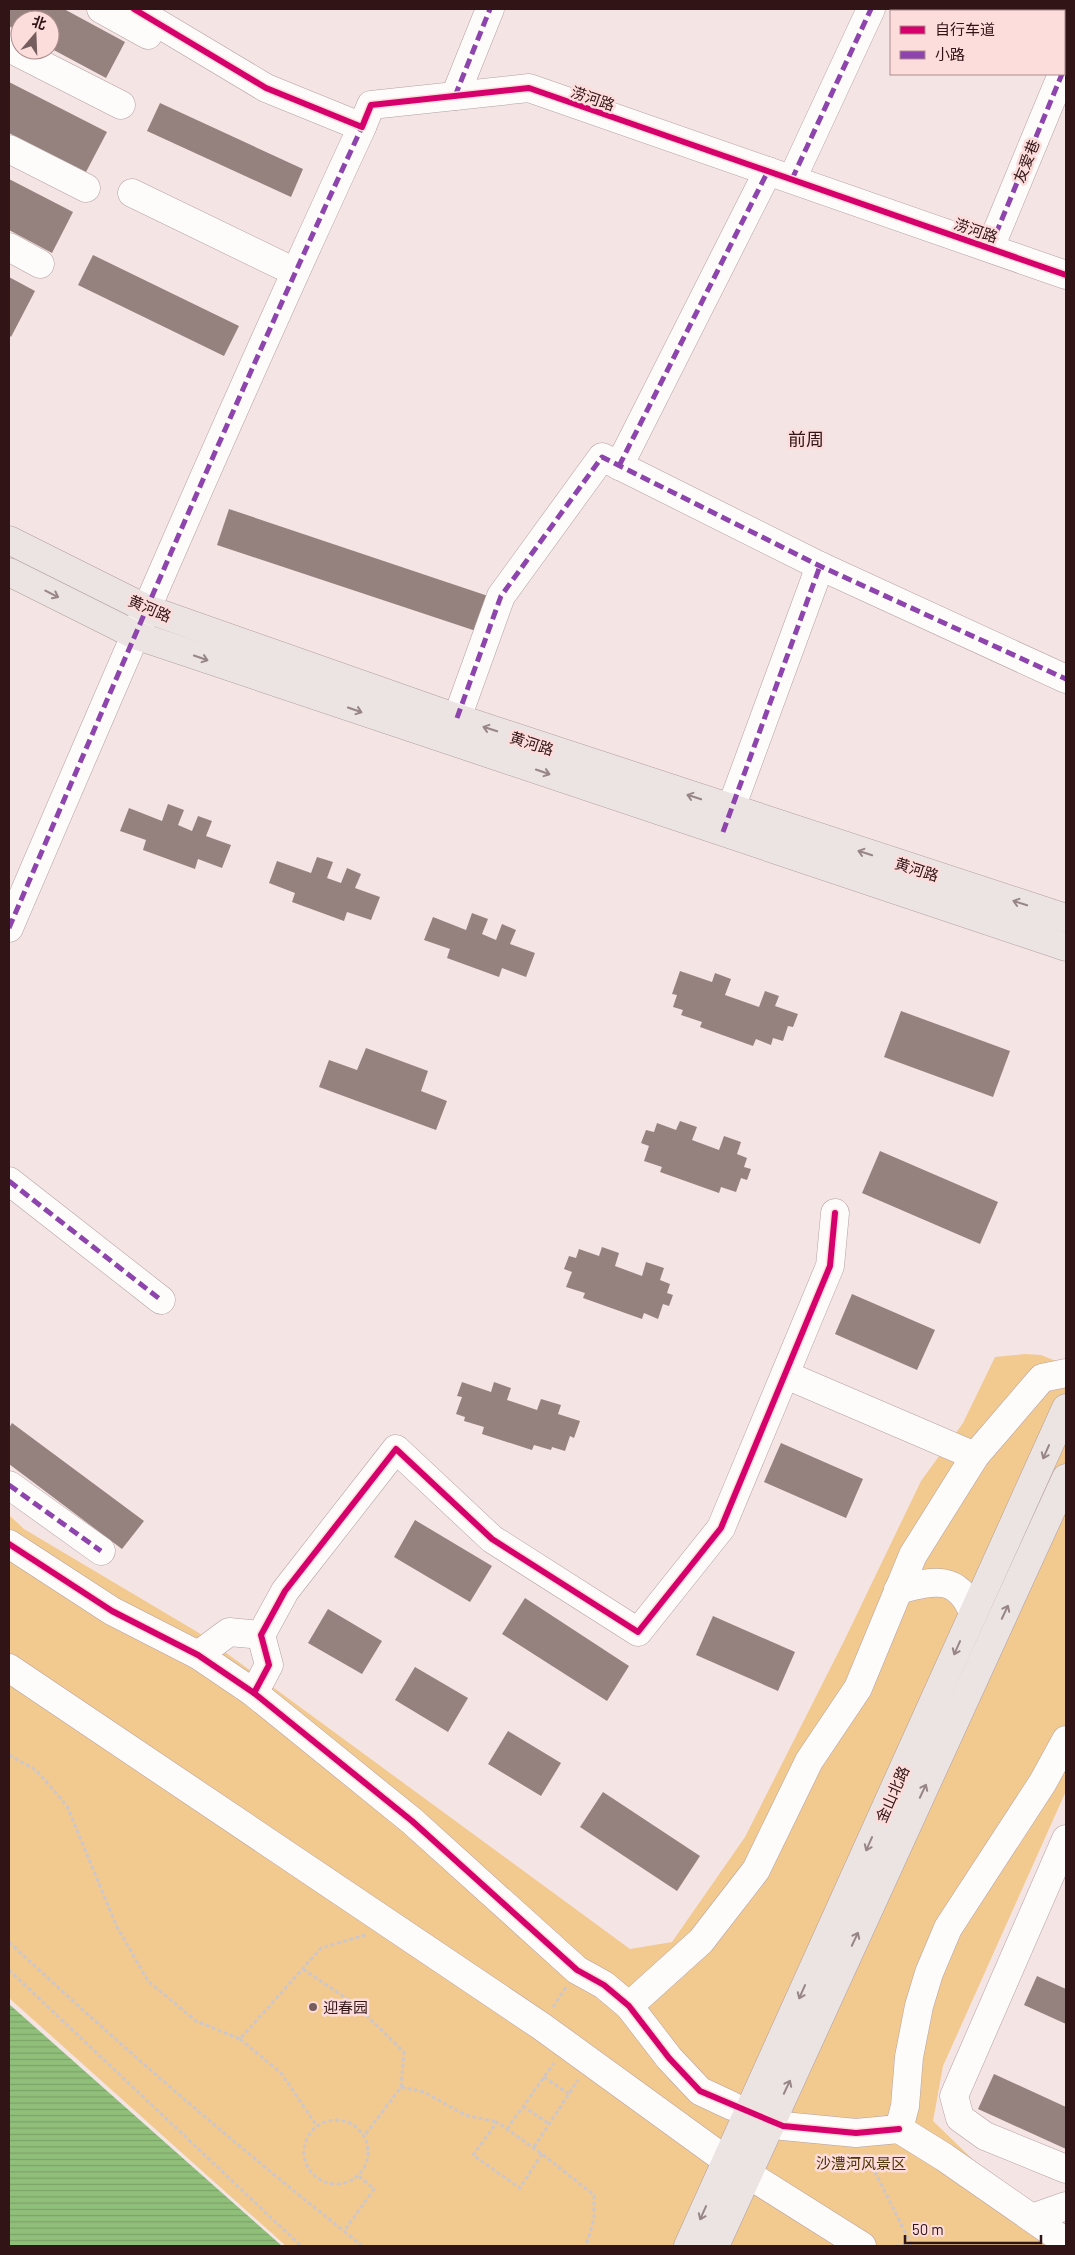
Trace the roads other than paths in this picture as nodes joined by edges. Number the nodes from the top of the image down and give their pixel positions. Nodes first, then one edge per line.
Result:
1 (101, 9) edge
2 (134, 9) edge
3 (490, 9) edge
4 (871, 9) edge
5 (152, 37) dead end
6 (9, 48) edge
7 (1062, 75) edge
8 (455, 96) junction
9 (120, 105) dead end
10 (362, 127) junction
11 (9, 149) edge
12 (780, 175) junction
13 (86, 188) dead end
14 (132, 193) dead end
15 (9, 247) edge
16 (990, 248) junction
17 (40, 264) dead end
18 (295, 272) junction
19 (1066, 274) edge
20 (619, 466) junction
21 (9, 540) edge
22 (820, 566) junction
23 (9, 572) edge
24 (147, 609) junction
25 (134, 635) junction
26 (1066, 679) edge
27 (457, 718) junction
28 (727, 820) junction
29 (1066, 918) edge
30 (9, 928) edge
31 (1066, 947) edge
32 (9, 1181) edge
33 (835, 1213) dead end
34 (160, 1300) dead end
35 (1066, 1373) edge
36 (786, 1374) junction
37 (1066, 1408) edge
38 (975, 1456) junction
39 (1066, 1478) edge
40 (9, 1485) edge
41 (9, 1544) edge
42 (101, 1551) dead end
43 (898, 1590) junction
44 (973, 1613) junction
45 (261, 1635) junction
46 (198, 1655) junction
47 (9, 1668) edge
48 (254, 1693) junction
49 (1066, 1740) edge
50 (1066, 1840) edge
51 (629, 2006) junction
52 (732, 2106) dead end
53 (783, 2126) dead end
54 (898, 2129) junction
55 (1066, 2169) edge
56 (732, 2177) junction
57 (1066, 2206) edge
58 (1032, 2218) junction
59 (1066, 2242) edge
60 (688, 2246) edge
61 (715, 2246) edge
62 (862, 2246) edge

1 - 5 street
2 - 10 street
3 - 8 street
4 - 12 street
6 - 9 street
7 - 16 street, 友爱巷
8 - 10 street, 涝河路
8 - 12 street, 涝河路
10 - 18 street
11 - 13 street
12 - 16 street, 涝河路
12 - 20 street
14 - 18 street
15 - 17 street
16 - 19 street, 涝河路
18 - 24 street
20 - 22 street
20 - 27 street
21 - 24 main road, 黄河路
22 - 26 street
22 - 28 street
23 -> 25 main road, 黄河路
24 - 25 street
24 - 27 main road, 黄河路
25 -> 28 main road, 黄河路
25 - 30 street
28 -> 27 main road, 黄河路
29 -> 28 main road, 黄河路
28 - 31 main road, 黄河路
32 - 34 street
33 - 36 street
35 - 38 street
36 - 38 street
36 - 45 street
37 -> 44 main road, 金山北路
38 - 43 street
56 -> 39 main road, 金山北路
40 - 42 street
41 - 46 street
43 - 44 street
43 - 51 street
44 -> 56 main road, 金山北路
45 - 46 street
45 - 48 street
46 - 48 street
47 - 56 street
48 - 51 street
49 - 54 street
50 - 55 street
51 - 52 street
53 - 54 street
54 - 58 street
56 -> 60 main road
56 - 61 main road
56 - 62 street
57 - 58 street
58 - 59 street

